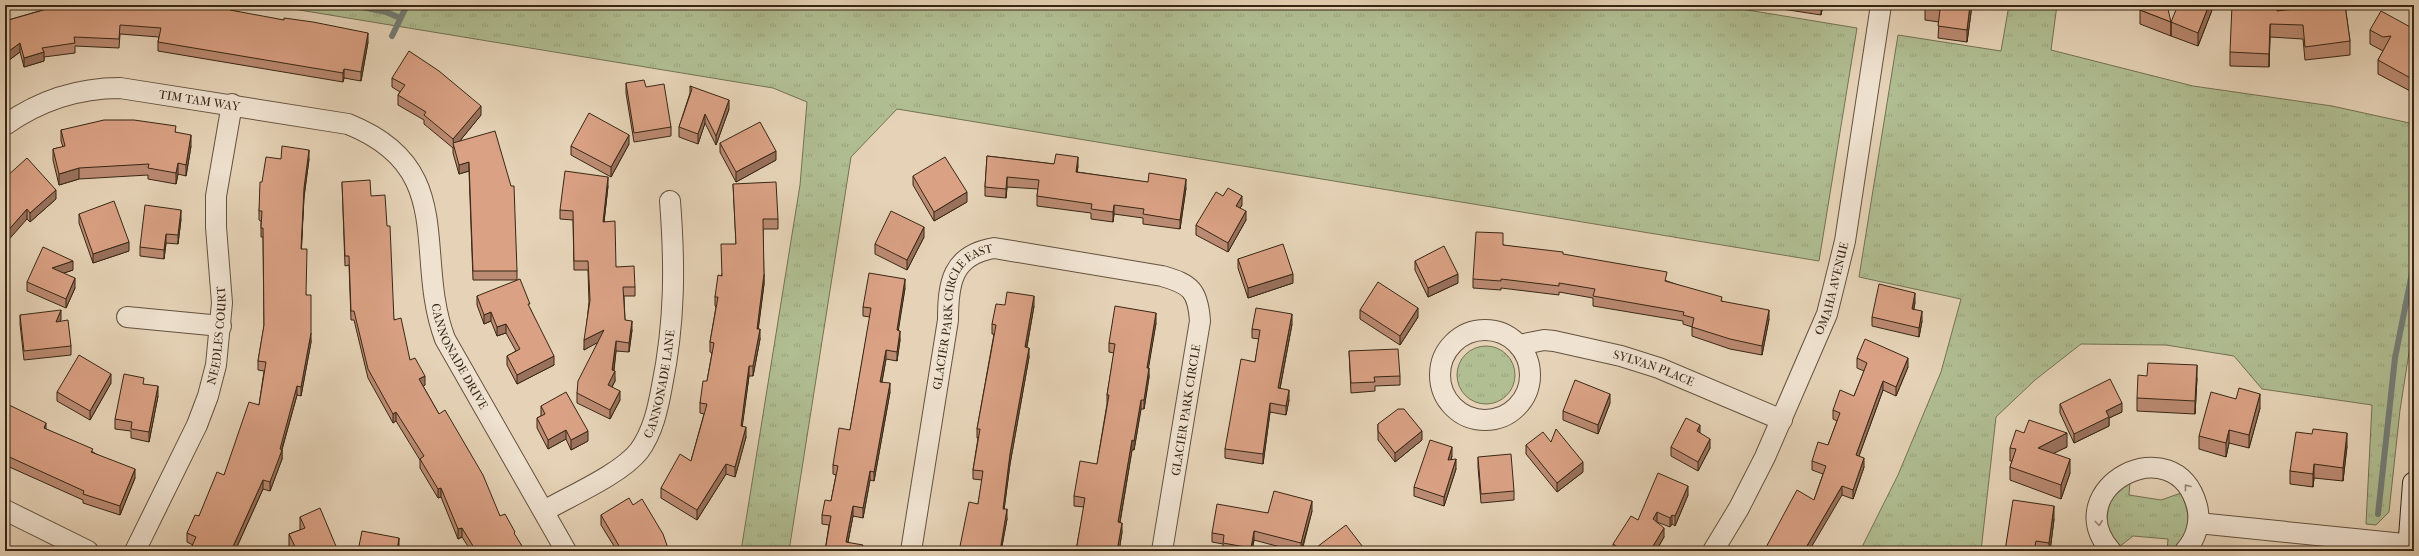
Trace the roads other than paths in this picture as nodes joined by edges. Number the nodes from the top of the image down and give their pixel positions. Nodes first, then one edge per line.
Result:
1 (1881, 5) edge
2 (232, 104) junction
3 (5, 125) edge
4 (392, 150) joint
5 (670, 201) dead end
6 (1175, 280) joint
7 (126, 318) dead end
8 (221, 326) junction
9 (1519, 345) junction
10 (1782, 420) junction
11 (2414, 483) edge
12 (5, 510) edge
13 (544, 511) junction
14 (2198, 523) junction
15 (2411, 546) edge
16 (88, 551) edge
17 (135, 551) edge
18 (566, 551) edge
19 (911, 551) edge
20 (1162, 551) edge
21 (1713, 551) edge
22 (2111, 551) edge
23 (2185, 551) edge

1 - 10 street, OMAHA AVENUE
2 - 3 street, TIM TAM WAY
2 - 4 street, TIM TAM WAY
2 - 8 street, NEEDLES COURT
4 - 13 street, CANNONADE DRIVE
5 - 13 street, CANNONADE LANE
6 - 19 street, GLACIER PARK CIRCLE EAST
6 - 20 street, GLACIER PARK CIRCLE
7 - 8 street
8 - 17 street, NEEDLES COURT
9 - 9 street
9 - 10 street, SYLVAN PLACE
10 - 21 street, OMAHA AVENUE
11 - 15 street
12 - 16 street
13 - 18 street, CANNONADE DRIVE
14 - 15 street
14 -> 22 street
14 - 23 street

